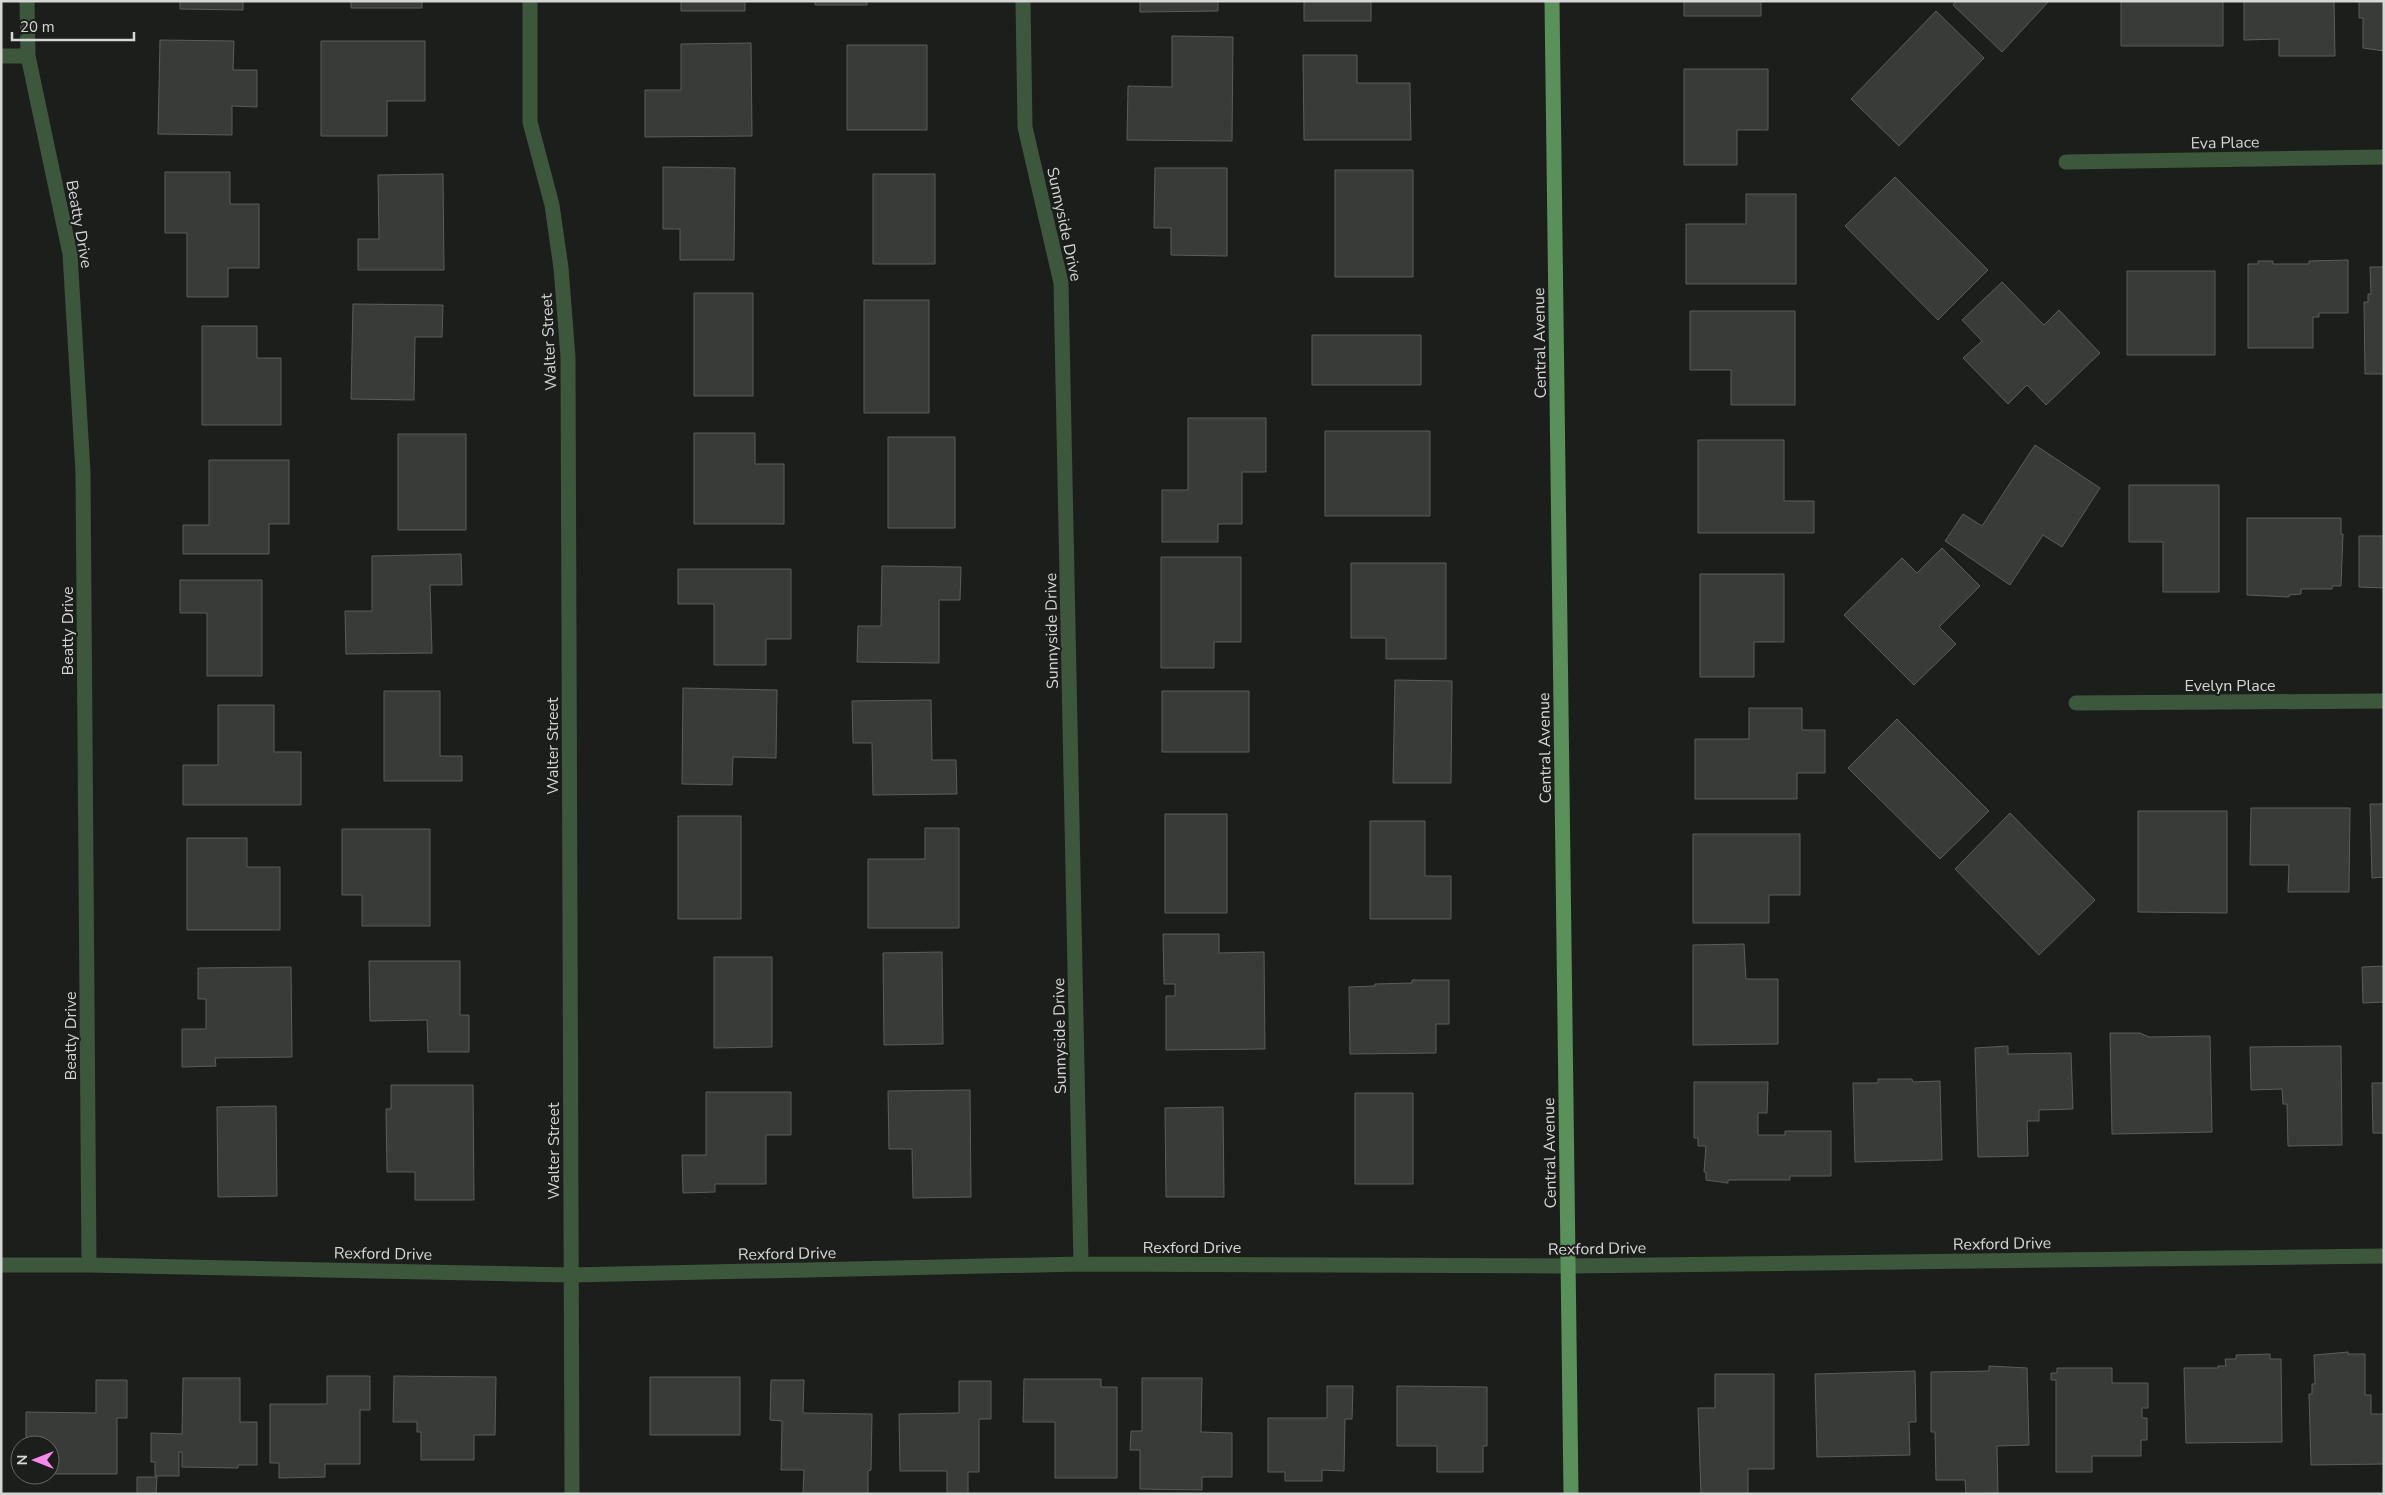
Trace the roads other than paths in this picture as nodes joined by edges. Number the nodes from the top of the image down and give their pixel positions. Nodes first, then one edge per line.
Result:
1 (27, 1) edge
2 (530, 1) edge
3 (1024, 1) edge
4 (1552, 1) edge
5 (1, 56) edge
6 (28, 56) junction
7 (2384, 158) edge
8 (2066, 162) dead end
9 (2384, 701) edge
10 (2076, 703) dead end
11 (2384, 1256) edge
12 (1081, 1264) junction
13 (1, 1265) edge
14 (90, 1265) junction
15 (1568, 1266) junction
16 (571, 1275) junction
17 (572, 1494) edge
18 (1571, 1494) edge

1 - 6 street, Beatty Drive
2 - 16 street, Walter Street
3 - 12 street, Sunnyside Drive
4 - 15 main road, Central Avenue
5 - 6 street
6 - 14 street, Beatty Drive
7 - 8 street, Eva Place
9 - 10 street, Evelyn Place
11 - 15 street, Rexford Drive
12 - 15 street, Rexford Drive
12 - 16 street, Rexford Drive
13 - 14 street, Rexford Drive
14 - 16 street, Rexford Drive
15 - 18 main road, Central Avenue
16 - 17 street, Walter Street

